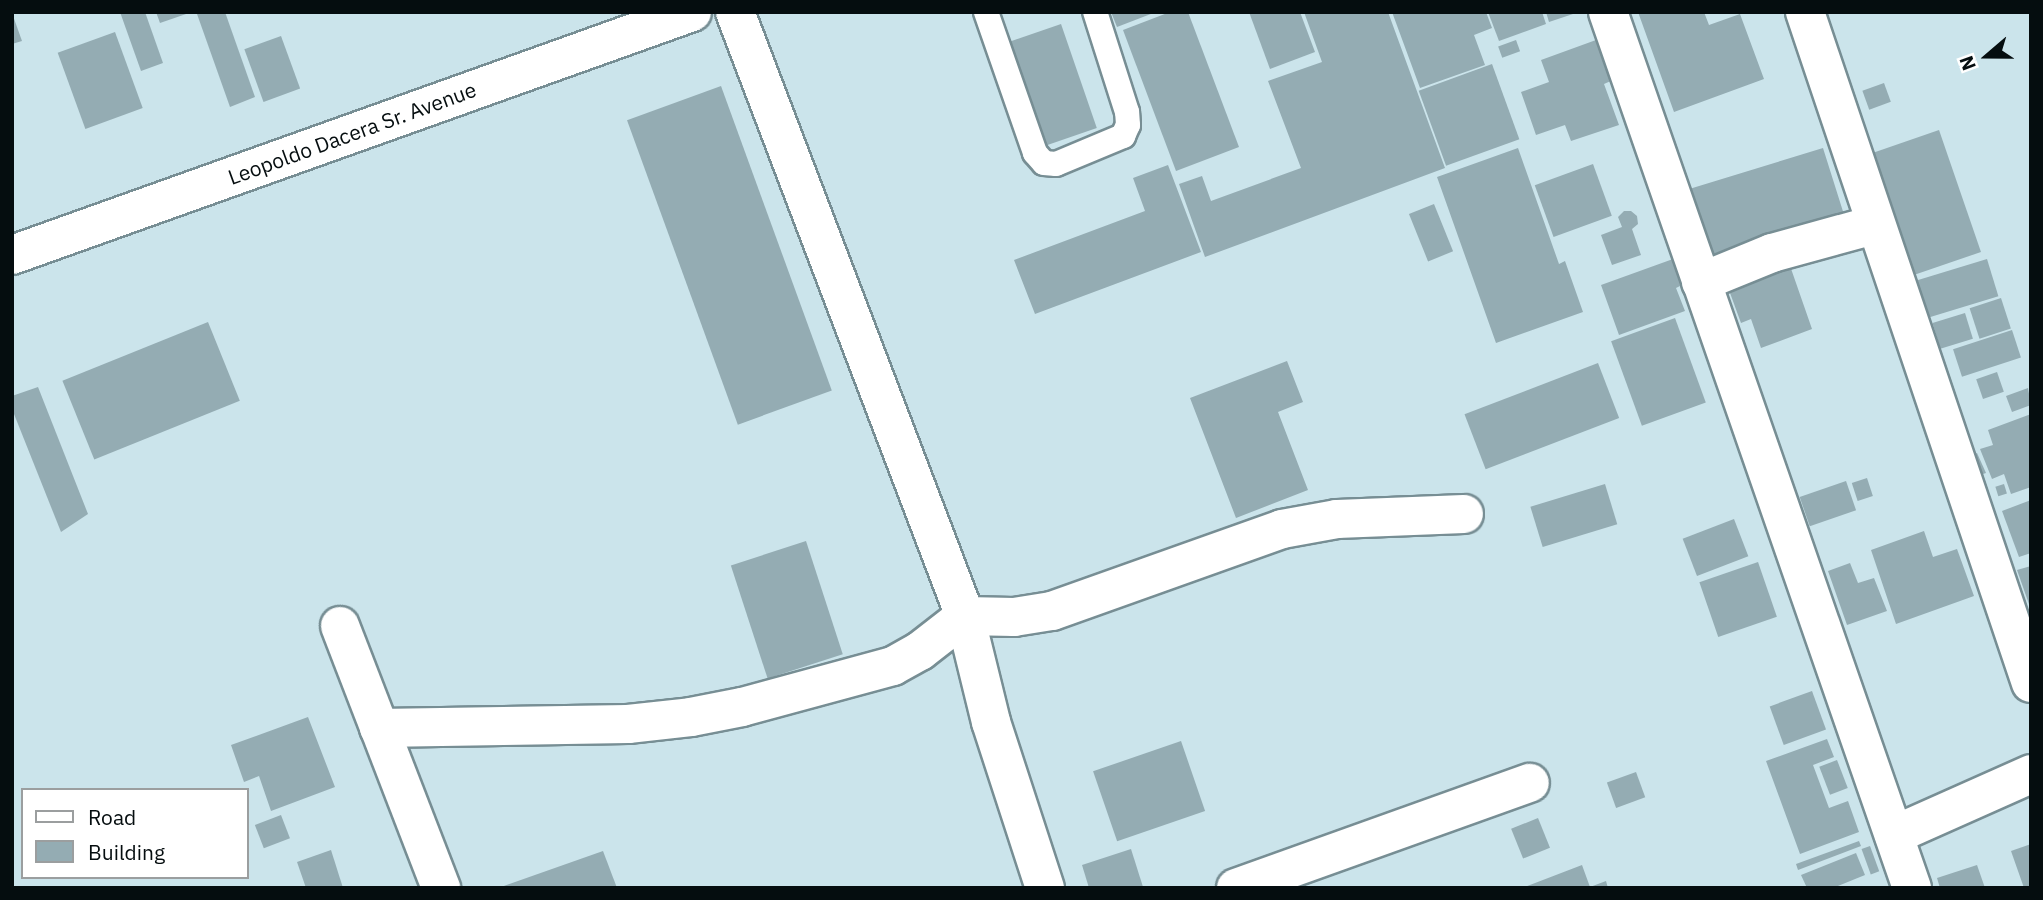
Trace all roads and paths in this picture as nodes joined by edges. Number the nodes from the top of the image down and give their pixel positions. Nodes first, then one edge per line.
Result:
1 (692, 12) edge
2 (735, 12) edge
3 (986, 12) edge
4 (1095, 12) edge
5 (1608, 12) edge
6 (1805, 12) edge
7 (1874, 226) junction
8 (12, 255) edge
9 (1701, 282) junction
10 (1464, 514) dead end
11 (965, 615) junction
12 (340, 626) dead end
13 (2031, 683) edge
14 (379, 728) junction
15 (2031, 774) edge
16 (1530, 783) dead end
17 (1894, 835) junction
18 (441, 888) edge
19 (1045, 888) edge
20 (1236, 888) edge
21 (1912, 888) edge

1 - 8 street, Leopoldo Dacera Sr. Avenue
2 - 11 street
3 - 4 lane
5 - 9 street
6 - 7 street
7 - 9 street
7 - 13 street
9 - 17 street
10 - 11 street
11 - 14 street
11 - 19 street
12 - 14 street
14 - 18 street
15 - 17 street
16 - 20 street
17 - 21 street

